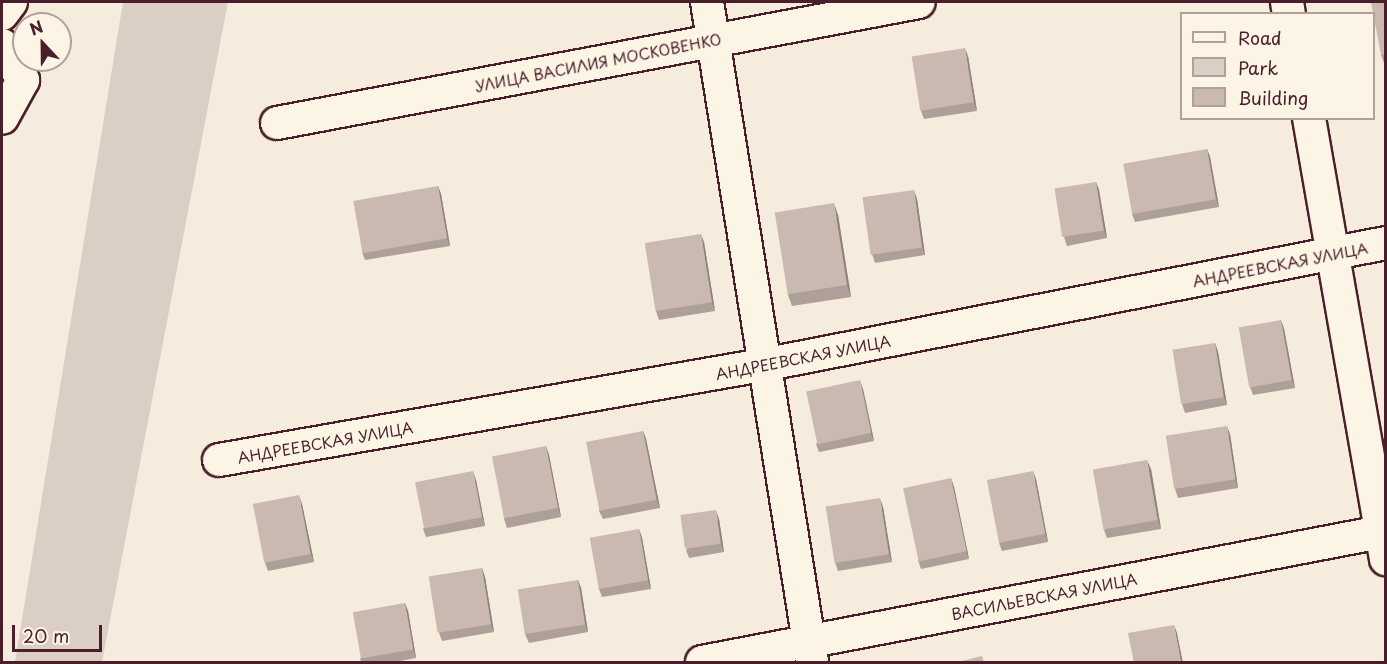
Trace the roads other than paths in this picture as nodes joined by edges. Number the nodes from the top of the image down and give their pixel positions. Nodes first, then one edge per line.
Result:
1 (11, 2) edge
2 (707, 2) edge
3 (919, 2) edge
4 (2, 15) edge
5 (712, 40) junction
6 (2, 45) edge
7 (2, 118) edge
8 (1309, 120) edge
9 (277, 123) dead end
10 (1386, 243) edge
11 (1335, 253) junction
12 (768, 364) junction
13 (219, 460) dead end
14 (1384, 540) edge
15 (810, 652) edge
16 (702, 663) edge

1 - 4 street
2 - 5 street
3 - 5 street, УЛИЦА ВАСИЛИЯ МОСКОВЕНКО
5 - 9 street, УЛИЦА ВАСИЛИЯ МОСКОВЕНКО
5 - 12 street
6 - 7 street
8 - 11 street
10 - 11 street, АНДРЕЕВСКАЯ УЛИЦА
11 - 12 street, АНДРЕЕВСКАЯ УЛИЦА
11 - 14 street
12 - 13 street, АНДРЕЕВСКАЯ УЛИЦА
12 - 15 street
14 - 15 street, ВАСИЛЬЕВСКАЯ УЛИЦА
15 - 16 street, ВАСИЛЬЕВСКАЯ УЛИЦА

